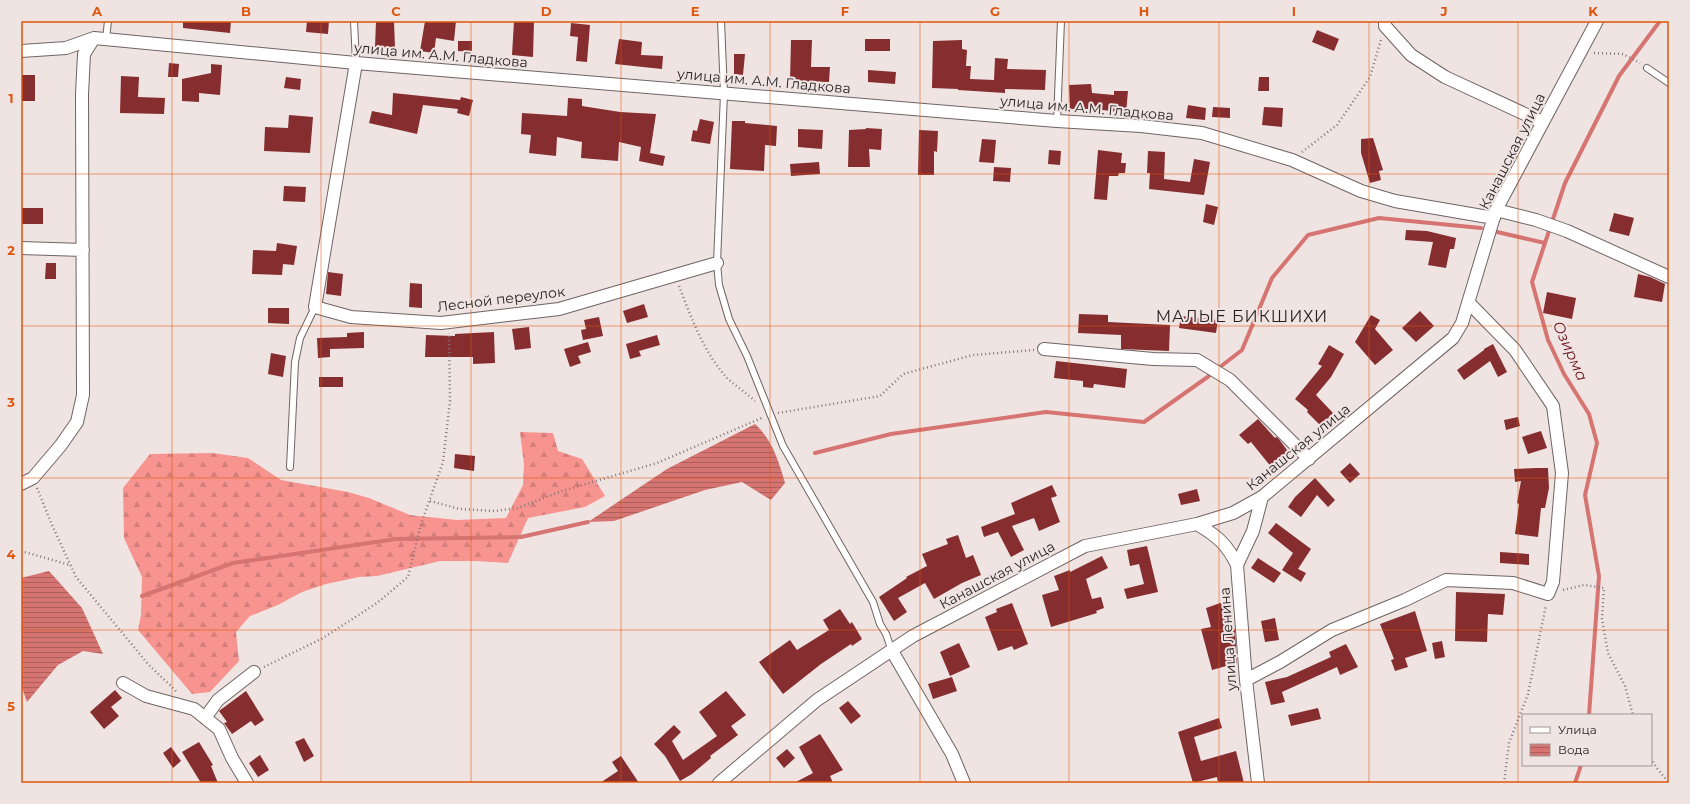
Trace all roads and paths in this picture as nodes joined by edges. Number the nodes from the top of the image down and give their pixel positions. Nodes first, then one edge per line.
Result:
1 (108, 21) edge
2 (354, 21) edge
3 (721, 21) edge
4 (1061, 21) edge
5 (1597, 21) edge
6 (1385, 24) edge
7 (100, 39) junction
8 (21, 51) edge
9 (1580, 52) junction
10 (1640, 62) dead end
11 (356, 64) junction
12 (1647, 68) dead end
13 (1669, 83) edge
14 (724, 93) junction
15 (1057, 120) junction
16 (1542, 122) junction
17 (1292, 160) junction
18 (1495, 214) junction
19 (21, 248) edge
20 (83, 250) junction
21 (717, 263) junction
22 (675, 276) junction
23 (1669, 277) edge
24 (1468, 303) junction
25 (315, 307) junction
26 (449, 322) junction
27 (1044, 349) joint
28 (771, 414) junction
29 (1309, 459) junction
30 (290, 467) dead end
31 (33, 478) junction
32 (21, 484) edge
33 (1262, 497) junction
34 (430, 501) junction
35 (1197, 524) junction
36 (21, 551) edge
37 (70, 565) junction
38 (1238, 565) junction
39 (1548, 594) junction
40 (892, 651) junction
41 (254, 672) joint
42 (1246, 680) junction
43 (123, 682) dead end
44 (177, 692) dead end
45 (1633, 714) edge
46 (205, 718) junction
47 (1652, 760) edge
48 (247, 783) edge
49 (718, 783) edge
50 (964, 783) edge
51 (1258, 783) edge
52 (1504, 783) edge
53 (1669, 783) edge

1 - 7 lane
2 - 11 lane
3 - 14 lane
4 - 15 lane
5 - 9 street, Канашская улица
6 - 16 street
6 - 17 path
7 - 8 street, улица им. А.М. Гладкова
7 - 11 street, улица им. А.М. Гладкова
7 - 20 street
9 - 10 path
9 - 16 street, Канашская улица
11 - 14 street, улица им. А.М. Гладкова
11 - 25 street
12 - 13 lane
14 - 15 street, улица им. А.М. Гладкова
14 - 21 lane
15 - 17 street, улица им. А.М. Гладкова
16 - 18 street, Канашская улица
17 - 18 street, улица им. А.М. Гладкова
18 - 23 street, улица им. А.М. Гладкова
18 - 24 street, Канашская улица
19 - 20 street
20 - 31 street
21 - 22 street, Лесной переулок
21 - 28 lane
22 - 26 street, Лесной переулок
22 - 28 path
24 - 29 street, Канашская улица
24 - 39 street
25 - 26 street, Лесной переулок
25 - 30 lane
26 - 34 path
27 - 28 path
27 - 29 street
28 - 34 path
28 - 40 lane
29 - 33 street, Канашская улица
31 - 32 street
31 - 37 path
33 - 35 street, Канашская улица
33 - 38 street, улица Ленина
34 - 41 path
35 - 38 street
35 - 40 street, Канашская улица
36 - 37 path
37 - 44 path
38 - 42 street, улица Ленина
39 - 42 street
39 - 45 path
39 - 52 path
40 - 49 street, Канашская улица
40 - 50 street
41 - 46 street
42 - 51 street, улица Ленина
43 - 46 street
46 - 48 street
47 - 53 path

